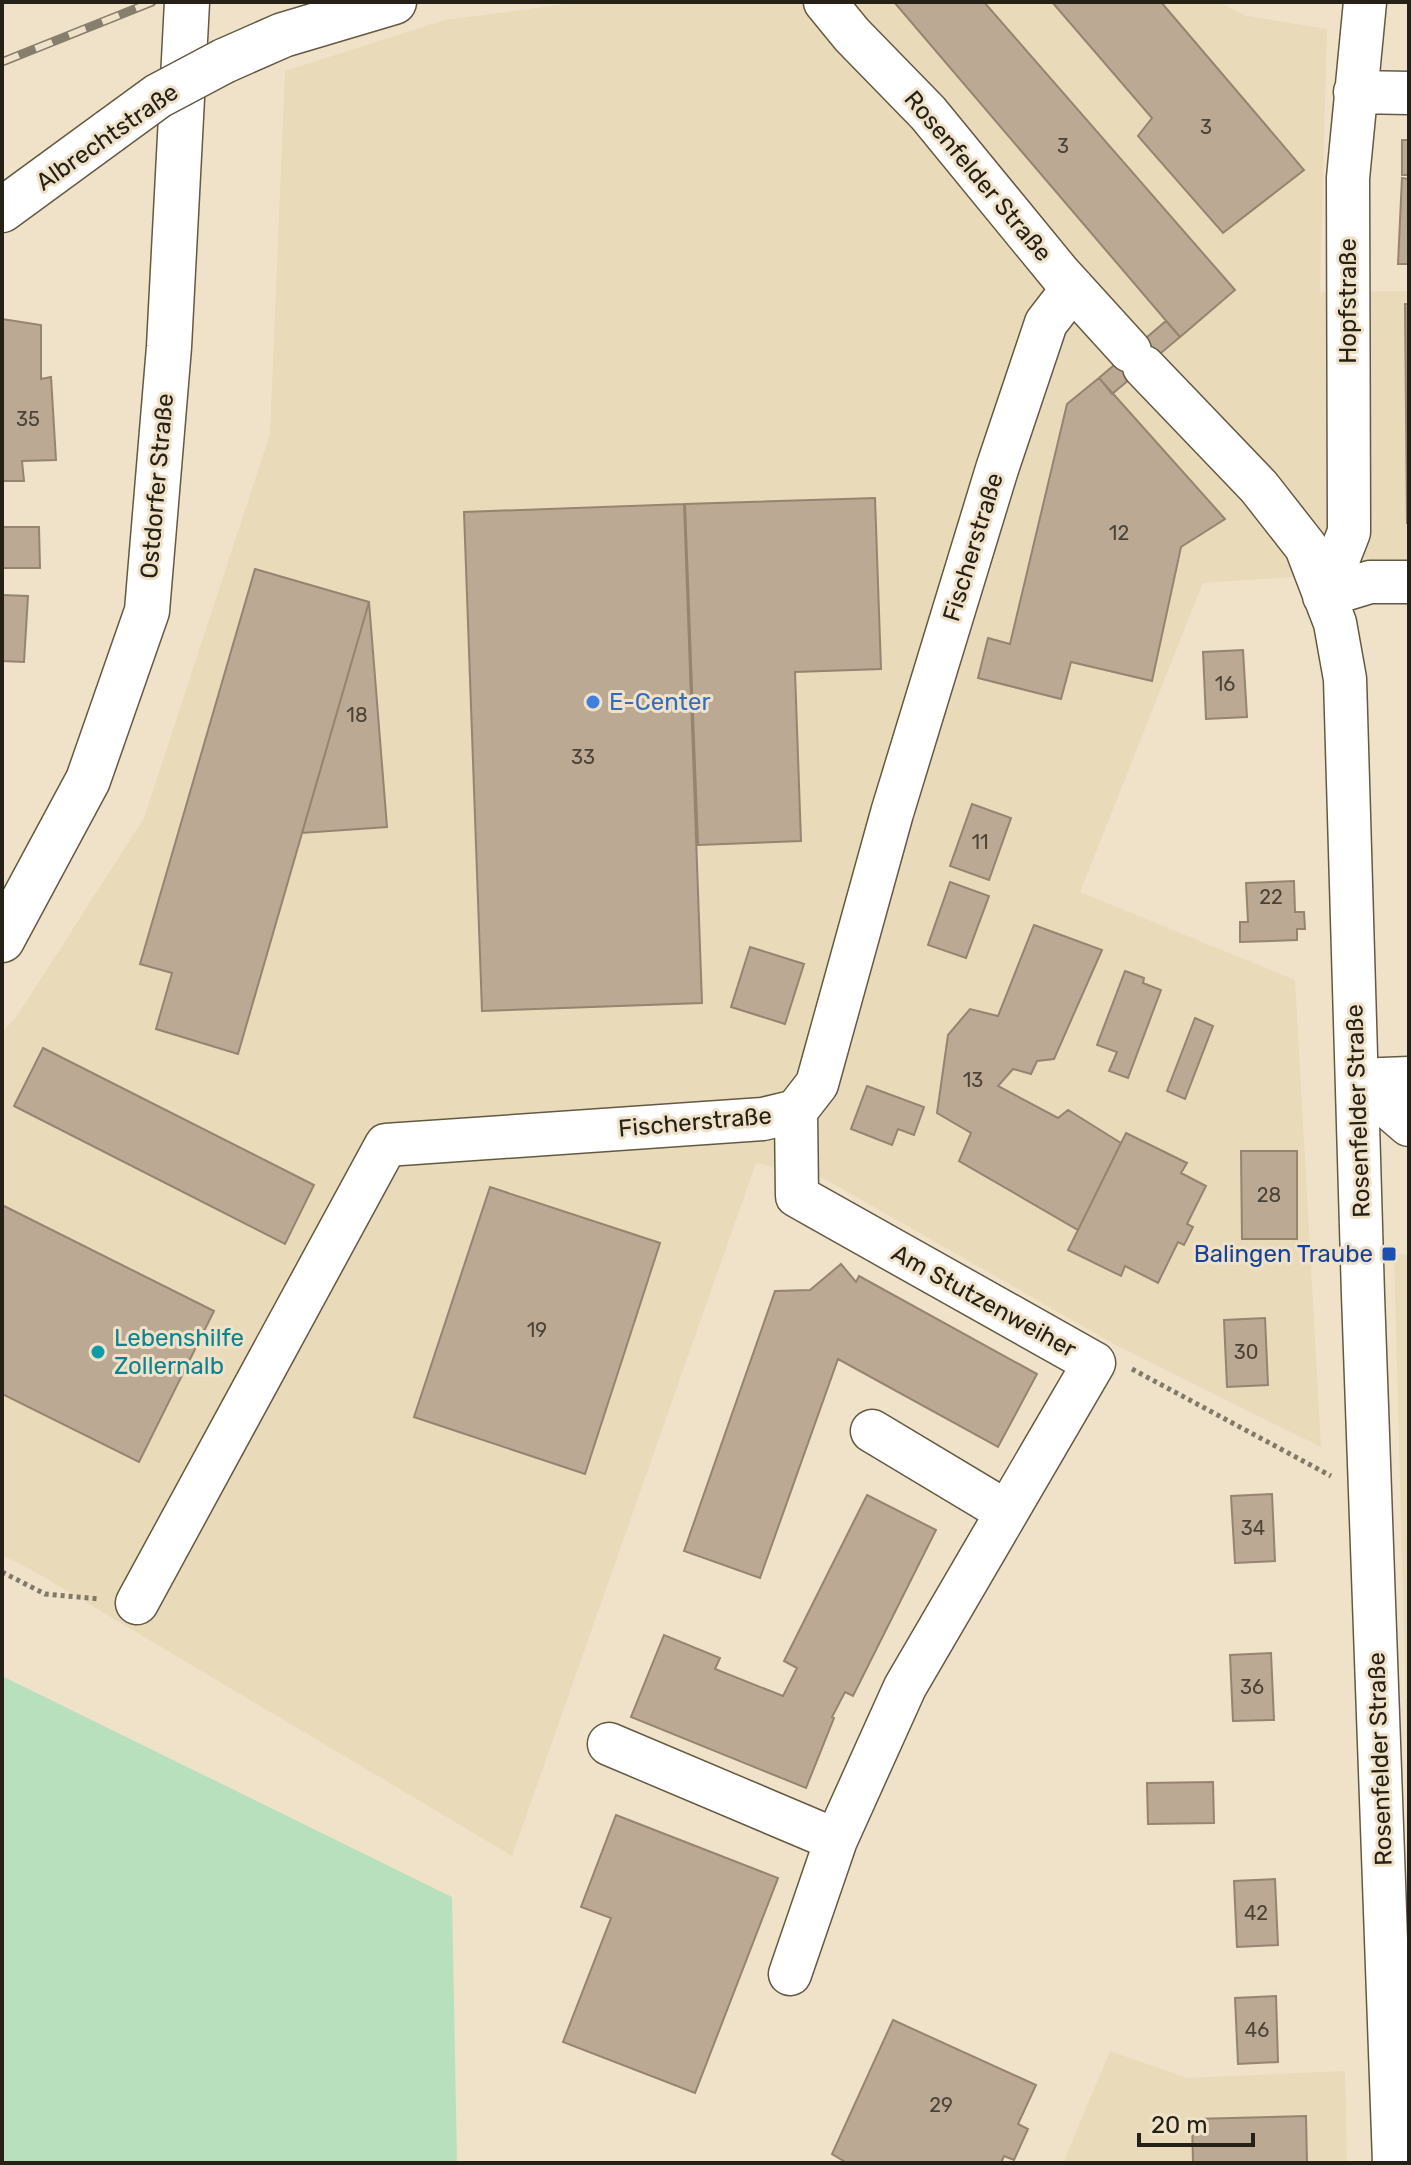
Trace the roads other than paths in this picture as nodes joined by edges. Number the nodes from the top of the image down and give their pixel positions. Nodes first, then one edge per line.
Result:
1 (187, 2) edge
2 (394, 2) edge
3 (825, 2) edge
4 (1365, 2) edge
5 (1355, 92) junction
6 (1409, 93) edge
7 (2, 210) edge
8 (1073, 288) junction
9 (1409, 582) edge
10 (1324, 596) junction
11 (2, 940) edge
12 (1409, 1078) edge
13 (1357, 1080) junction
14 (796, 1111) junction
15 (1409, 1125) edge
16 (872, 1431) dead end
17 (1007, 1512) junction
18 (137, 1603) road end
19 (609, 1744) dead end
20 (836, 1840) junction
21 (790, 1974) dead end
22 (1394, 2163) edge

1 - 11 main road, Ostdorfer Straße
2 - 7 main road, Albrechtstraße, bridge
3 - 8 street, Rosenfelder Straße
4 - 5 street, Hopfstraße
5 - 6 street
5 - 10 street, Hopfstraße
8 - 10 street, Rosenfelder Straße
8 - 14 street, Fischerstraße
9 - 10 street
10 - 13 street, Rosenfelder Straße
12 - 13 street
13 - 15 street
13 - 22 street, Rosenfelder Straße
14 - 17 street, Am Stutzenweiher
14 - 18 street, Fischerstraße
16 - 17 street
17 - 20 street, Am Stutzenweiher
19 - 20 street
20 - 21 street, Am Stutzenweiher

